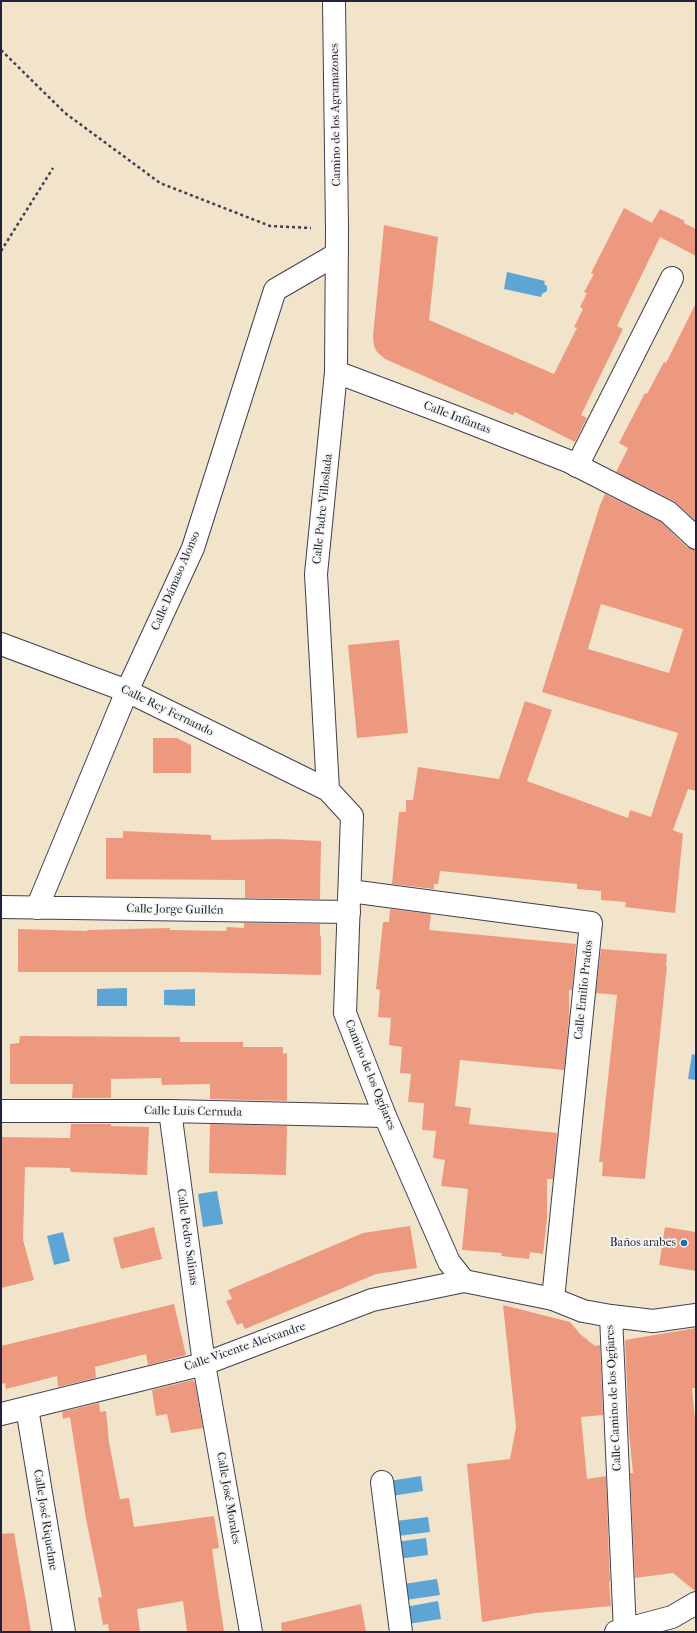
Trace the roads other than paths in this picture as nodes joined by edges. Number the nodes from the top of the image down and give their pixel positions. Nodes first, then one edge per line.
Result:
1 (334, 1) edge
2 (337, 229) joint
3 (337, 254) junction
4 (672, 278) dead end
5 (336, 372) junction
6 (577, 466) junction
7 (696, 538) edge
8 (1, 644) edge
9 (128, 691) junction
10 (328, 790) junction
11 (349, 901) junction
12 (1, 907) edge
13 (38, 908) junction
14 (170, 1110) junction
15 (1, 1111) edge
16 (385, 1116) junction
17 (464, 1281) junction
18 (553, 1299) junction
19 (696, 1315) edge
20 (611, 1316) junction
21 (204, 1364) junction
22 (27, 1408) junction
23 (1, 1414) edge
24 (382, 1482) dead end
25 (696, 1603) edge
26 (64, 1632) edge
27 (251, 1632) edge
28 (401, 1632) edge
29 (623, 1632) edge

1 - 2 street, Camino de los Agramazones
2 - 3 street, Calle Padre Villoslada
3 - 5 street, Calle Padre Villoslada
3 - 9 street, Calle Dámaso Alonso
4 - 6 street
5 - 6 street, Calle Infantas
5 - 10 street, Calle Padre Villoslada
6 - 7 street, Calle Infantas
8 - 9 street, Calle Rey Fernando
9 - 10 street, Calle Rey Fernando
9 - 13 street, Calle Dámaso Alonso
10 - 11 street, Camino de los Ogíjares
11 - 13 street, Calle Jorge Guillén
11 - 16 street, Camino de los Ogíjares
11 - 18 street, Calle Emilio Prados
12 - 13 street, Calle Jorge Guillén
14 - 15 street, Calle Luis Cernuda
14 - 16 street, Calle Luis Cernuda
14 - 21 street, Calle Pedro Salinas
16 - 17 street, Camino de los Ogíjares
17 - 18 street, Calle Camino de los Ogíjares
17 - 21 street, Calle Vicente Aleixandre
18 - 20 street, Calle Camino de los Ogíjares
19 - 20 street
20 - 29 street, Calle Camino de los Ogíjares
21 - 22 street, Calle Vicente Aleixandre
21 - 27 street, Calle José Morales
22 - 23 street, Calle Vicente Aleixandre
22 - 26 street, Calle José Riquelme
24 - 28 street
25 - 29 street

